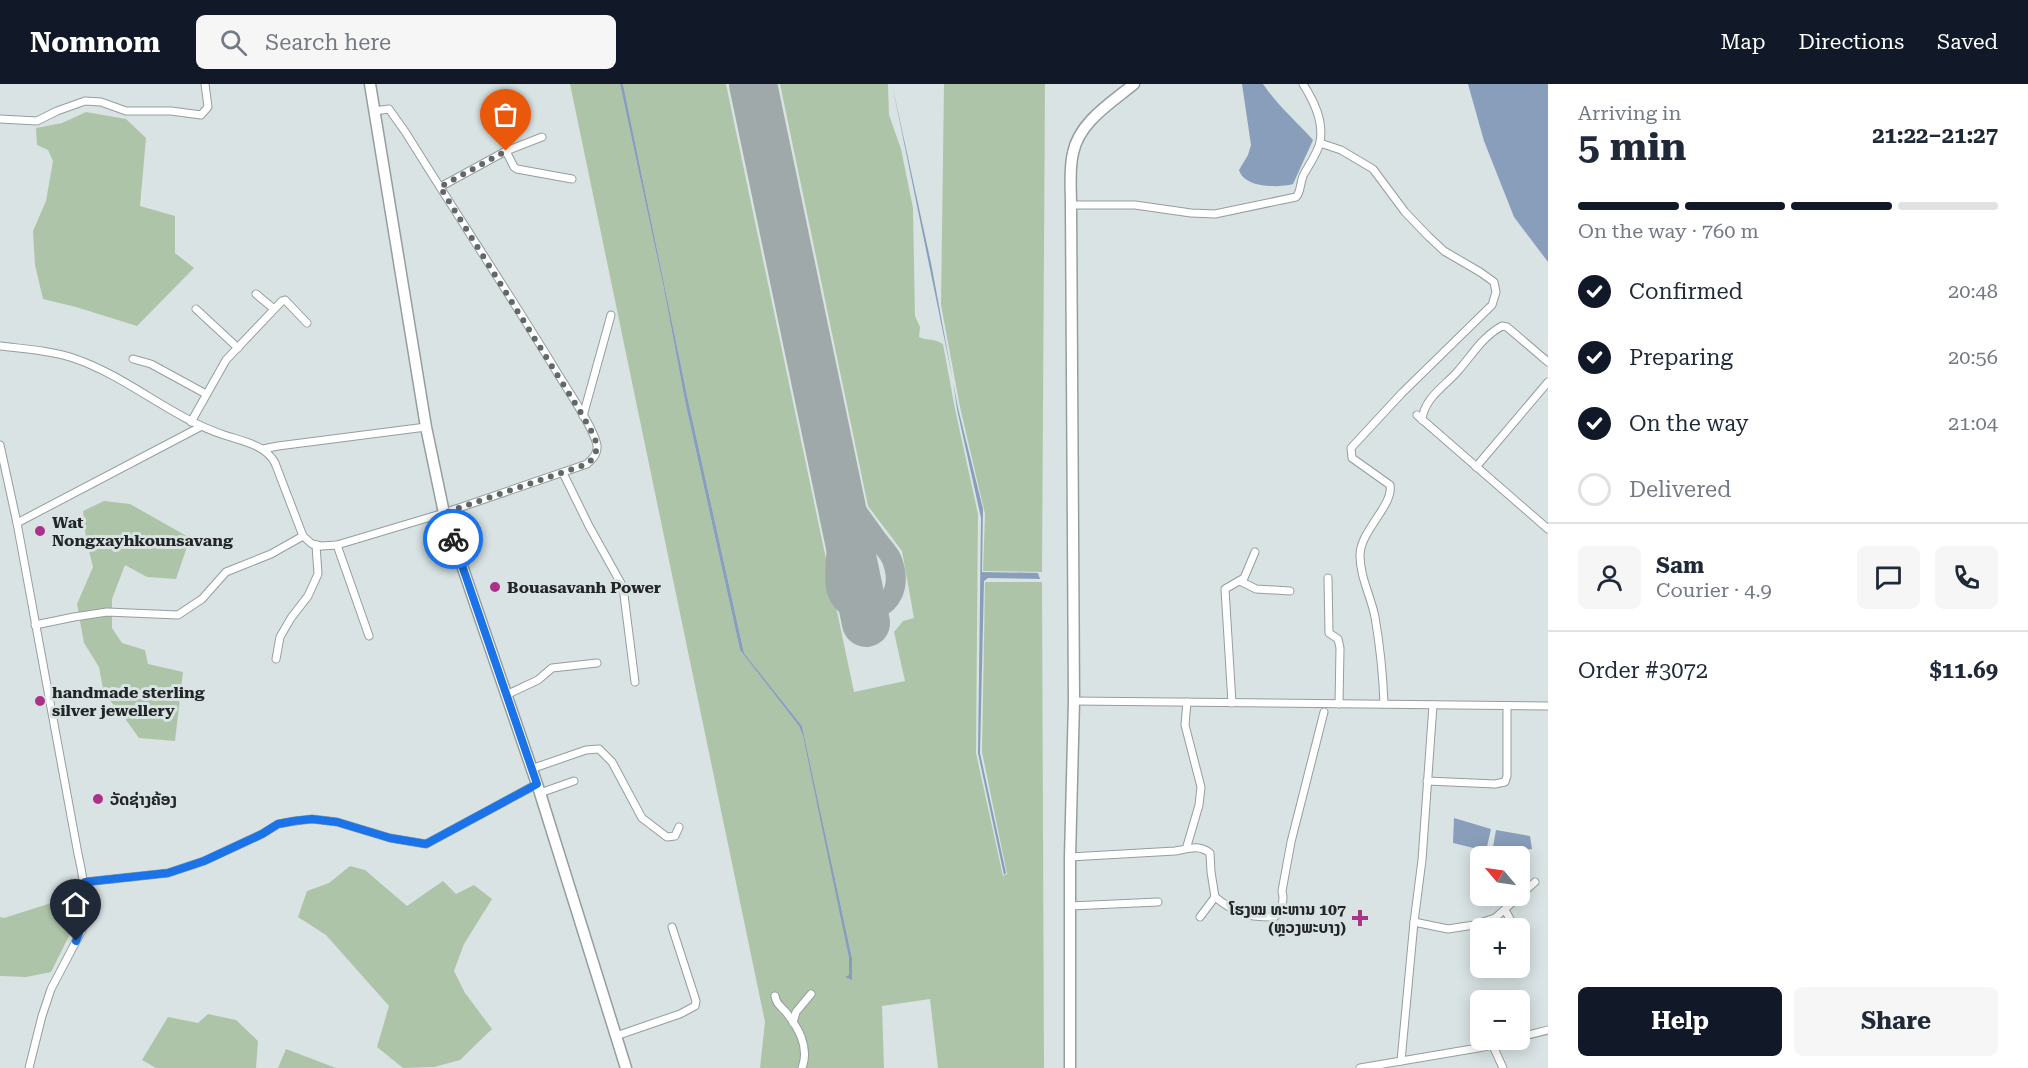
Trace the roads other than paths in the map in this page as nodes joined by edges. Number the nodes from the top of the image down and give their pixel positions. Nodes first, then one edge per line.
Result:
1 (205, 84) edge
2 (370, 84) edge
3 (1134, 84) edge
4 (1303, 84) edge
5 (374, 111) junction
6 (0, 119) edge
7 (542, 137) dead end
8 (1320, 142) junction
9 (506, 151) junction
10 (572, 179) dead end
11 (440, 187) junction
12 (1071, 205) junction
13 (256, 294) dead end
14 (196, 309) dead end
15 (274, 309) junction
16 (611, 315) dead end
17 (307, 324) dead end
18 (0, 346) edge
19 (238, 348) junction
20 (133, 359) dead end
21 (1548, 362) edge
22 (1548, 382) edge
23 (206, 394) junction
24 (583, 416) junction
25 (191, 422) junction
26 (200, 427) junction
27 (426, 427) junction
28 (0, 445) edge
29 (263, 449) junction
30 (1476, 467) junction
31 (563, 473) junction
32 (444, 513) junction
33 (17, 523) junction
34 (1548, 529) edge
35 (303, 536) junction
36 (337, 545) junction
37 (316, 546) junction
38 (1255, 552) dead end
39 (1328, 578) dead end
40 (1240, 581) junction
41 (1290, 591) dead end
42 (35, 625) junction
43 (369, 636) dead end
44 (276, 659) dead end
45 (597, 663) dead end
46 (635, 682) dead end
47 (506, 695) junction
48 (1074, 701) junction
49 (1187, 702) junction
50 (1232, 703) junction
51 (1339, 704) junction
52 (1384, 704) junction
53 (1433, 705) junction
54 (1507, 706) junction
55 (1548, 706) edge
56 (1324, 712) dead end
57 (531, 769) junction
58 (574, 781) dead end
59 (1427, 781) junction
60 (538, 789) junction
61 (678, 827) dead end
62 (1187, 846) junction
63 (1070, 857) junction
64 (85, 882) junction
65 (1535, 882) dead end
66 (1215, 897) junction
67 (1158, 902) dead end
68 (1070, 906) junction
69 (1505, 910) junction
70 (1200, 917) dead end
71 (1509, 918) edge
72 (1414, 922) junction
73 (672, 927) dead end
74 (811, 994) dead end
75 (775, 996) dead end
76 (793, 1023) junction
77 (1548, 1030) edge
78 (1530, 1034) edge
79 (616, 1036) junction
80 (1470, 1050) edge
81 (1495, 1050) edge
82 (1401, 1061) junction
83 (29, 1068) edge
84 (626, 1068) edge
85 (802, 1068) edge
86 (1070, 1068) edge
87 (1360, 1068) edge
88 (1503, 1068) edge

1 - 6 street
2 - 5 main road
3 - 12 main road
4 - 8 street
5 - 11 street
5 - 27 main road
7 - 9 street
8 - 12 street
8 - 52 street
9 - 10 street
9 - 11 street
11 - 24 street
12 - 48 main road
13 - 15 street
14 - 19 street
15 - 17 street
15 - 19 street
16 - 24 street
18 - 25 street
19 - 23 street
20 - 23 street
21 - 30 street
22 - 30 street
23 - 25 street
24 - 31 street
25 - 26 street
26 - 29 street
26 - 33 street
27 - 29 street
27 - 32 main road
28 - 33 street
29 - 35 street
30 - 34 street
31 - 32 street
31 - 46 street
32 - 36 street
32 - 47 main road
33 - 42 street
35 - 37 street
35 - 42 street
36 - 37 street
36 - 43 street
37 - 44 street
38 - 40 street
39 - 51 street
40 - 41 street
40 - 50 street
42 - 64 street
45 - 47 street
47 - 57 main road
48 - 49 street
48 - 63 main road
49 - 50 street
49 - 62 street
50 - 51 street
51 - 52 street
52 - 53 street
53 - 54 street
53 - 59 street
54 - 55 street
54 - 59 street
56 - 66 street
57 - 60 main road
57 - 61 street
58 - 60 street
59 - 72 street
60 - 64 street
60 - 79 main road
62 - 63 street
62 - 66 street
63 - 68 main road
64 - 83 street
65 - 69 street
66 - 70 street
67 - 68 street
68 - 86 main road
69 - 71 street
69 - 72 street
72 - 82 street
73 - 79 street
74 - 76 street
75 - 76 street
76 - 85 street
77 - 78 street
79 - 84 main road
80 - 82 street
81 - 88 street
82 - 87 street

